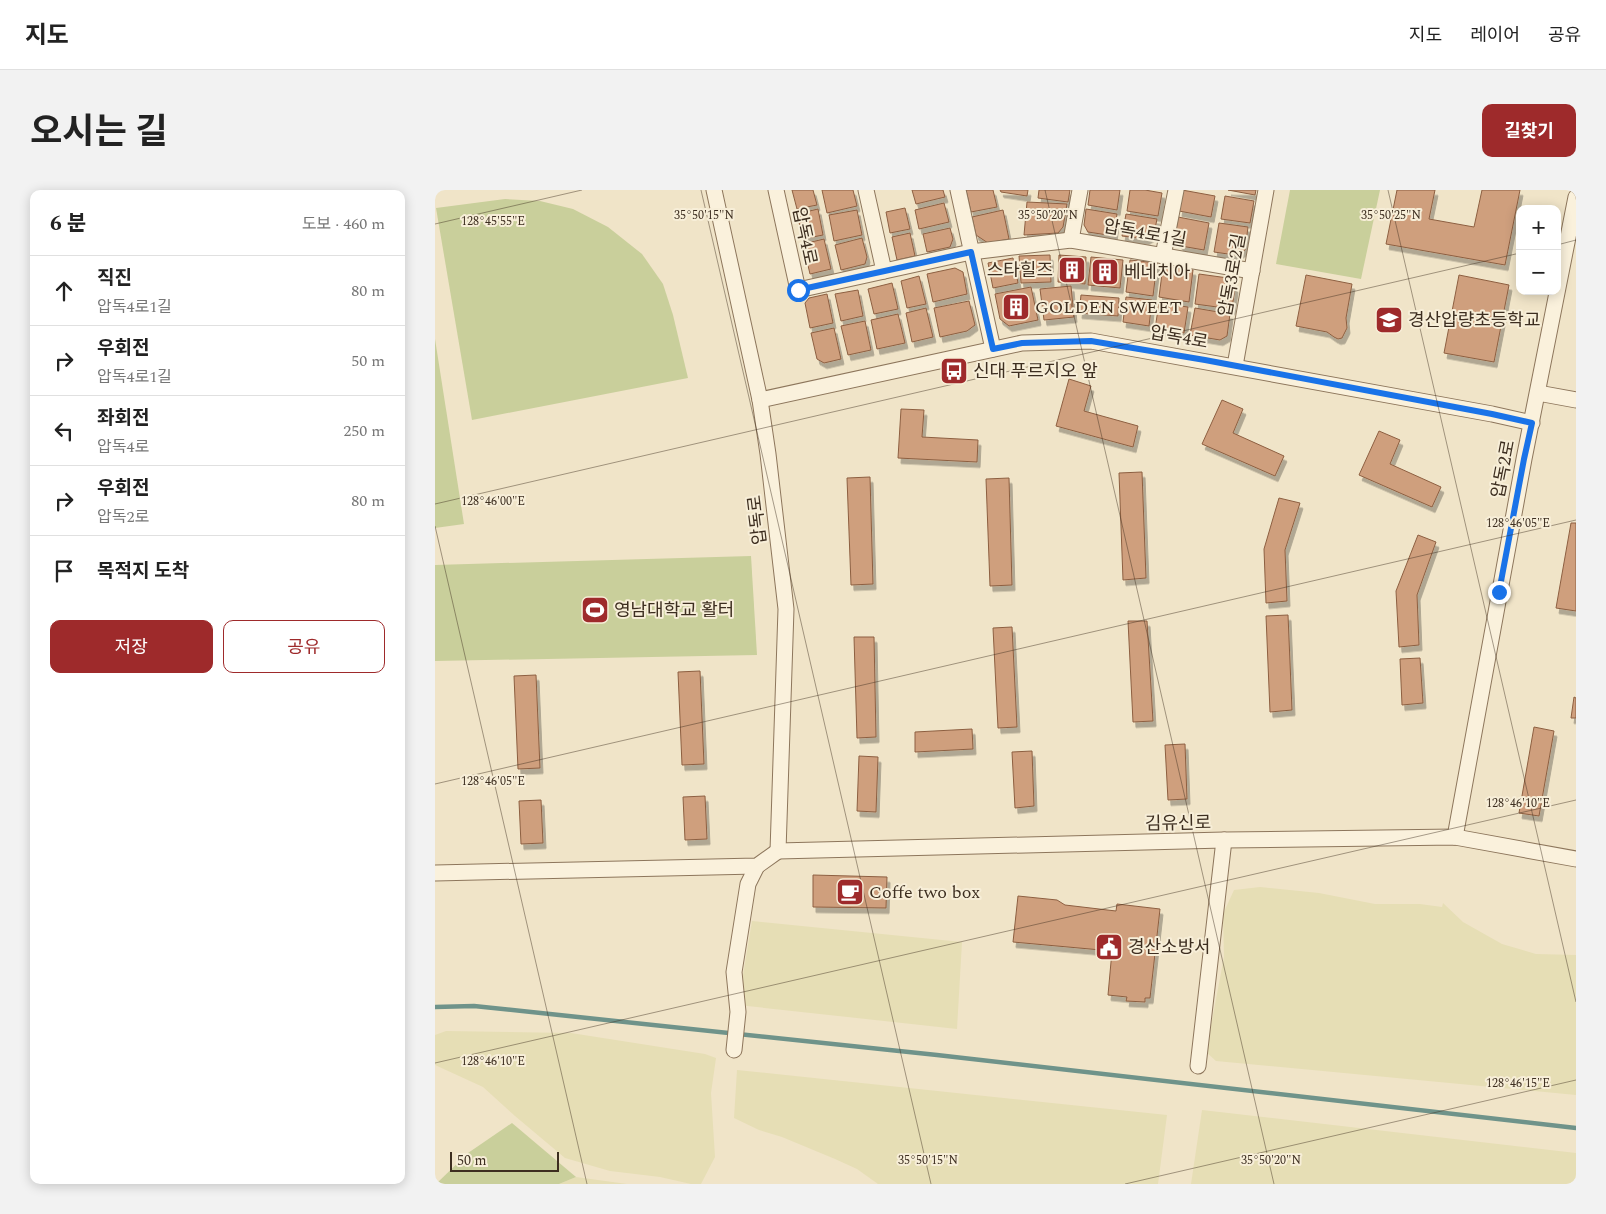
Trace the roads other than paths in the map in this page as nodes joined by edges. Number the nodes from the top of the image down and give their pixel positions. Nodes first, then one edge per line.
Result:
1 (714, 190) edge
2 (777, 190) edge
3 (866, 190) edge
4 (958, 190) edge
5 (1080, 190) edge
6 (1176, 190) edge
7 (1266, 190) edge
8 (1576, 197) edge
9 (1071, 240) junction
10 (971, 252) junction
11 (1163, 256) junction
12 (884, 271) junction
13 (1252, 271) junction
14 (798, 290) joint
15 (993, 349) junction
16 (1235, 366) junction
17 (1538, 393) junction
18 (760, 400) junction
19 (1576, 400) edge
20 (1532, 423) junction
21 (1455, 837) junction
22 (1224, 840) junction
23 (778, 851) junction
24 (1576, 859) edge
25 (757, 866) junction
26 (435, 872) edge
27 (735, 1050) dead end
28 (1198, 1066) dead end

1 - 18 street, 압독로
2 - 14 street, 압독4로
3 - 12 street
4 - 10 street
5 - 9 street
6 - 11 street
7 - 13 street, 압독3로2길
8 - 17 street, 압독2로
9 - 10 street, 압독4로1길
9 - 11 street, 압독4로1길
10 - 12 street, 압독4로1길
10 - 15 street
11 - 13 street, 압독4로1길
12 - 14 street, 압독4로1길
13 - 16 street, 압독3로2길
15 - 16 street, 압독4로
15 - 18 street, 압독4로
16 - 20 street, 압독4로
17 - 19 street
17 - 20 street, 압독2로
18 - 23 street, 압독로
20 - 21 street, 압독2로
21 - 22 street, 김유신로
21 - 24 street, 김유신로
22 - 23 street, 김유신로
22 - 28 street
23 - 25 street
25 - 26 street
25 - 27 street

